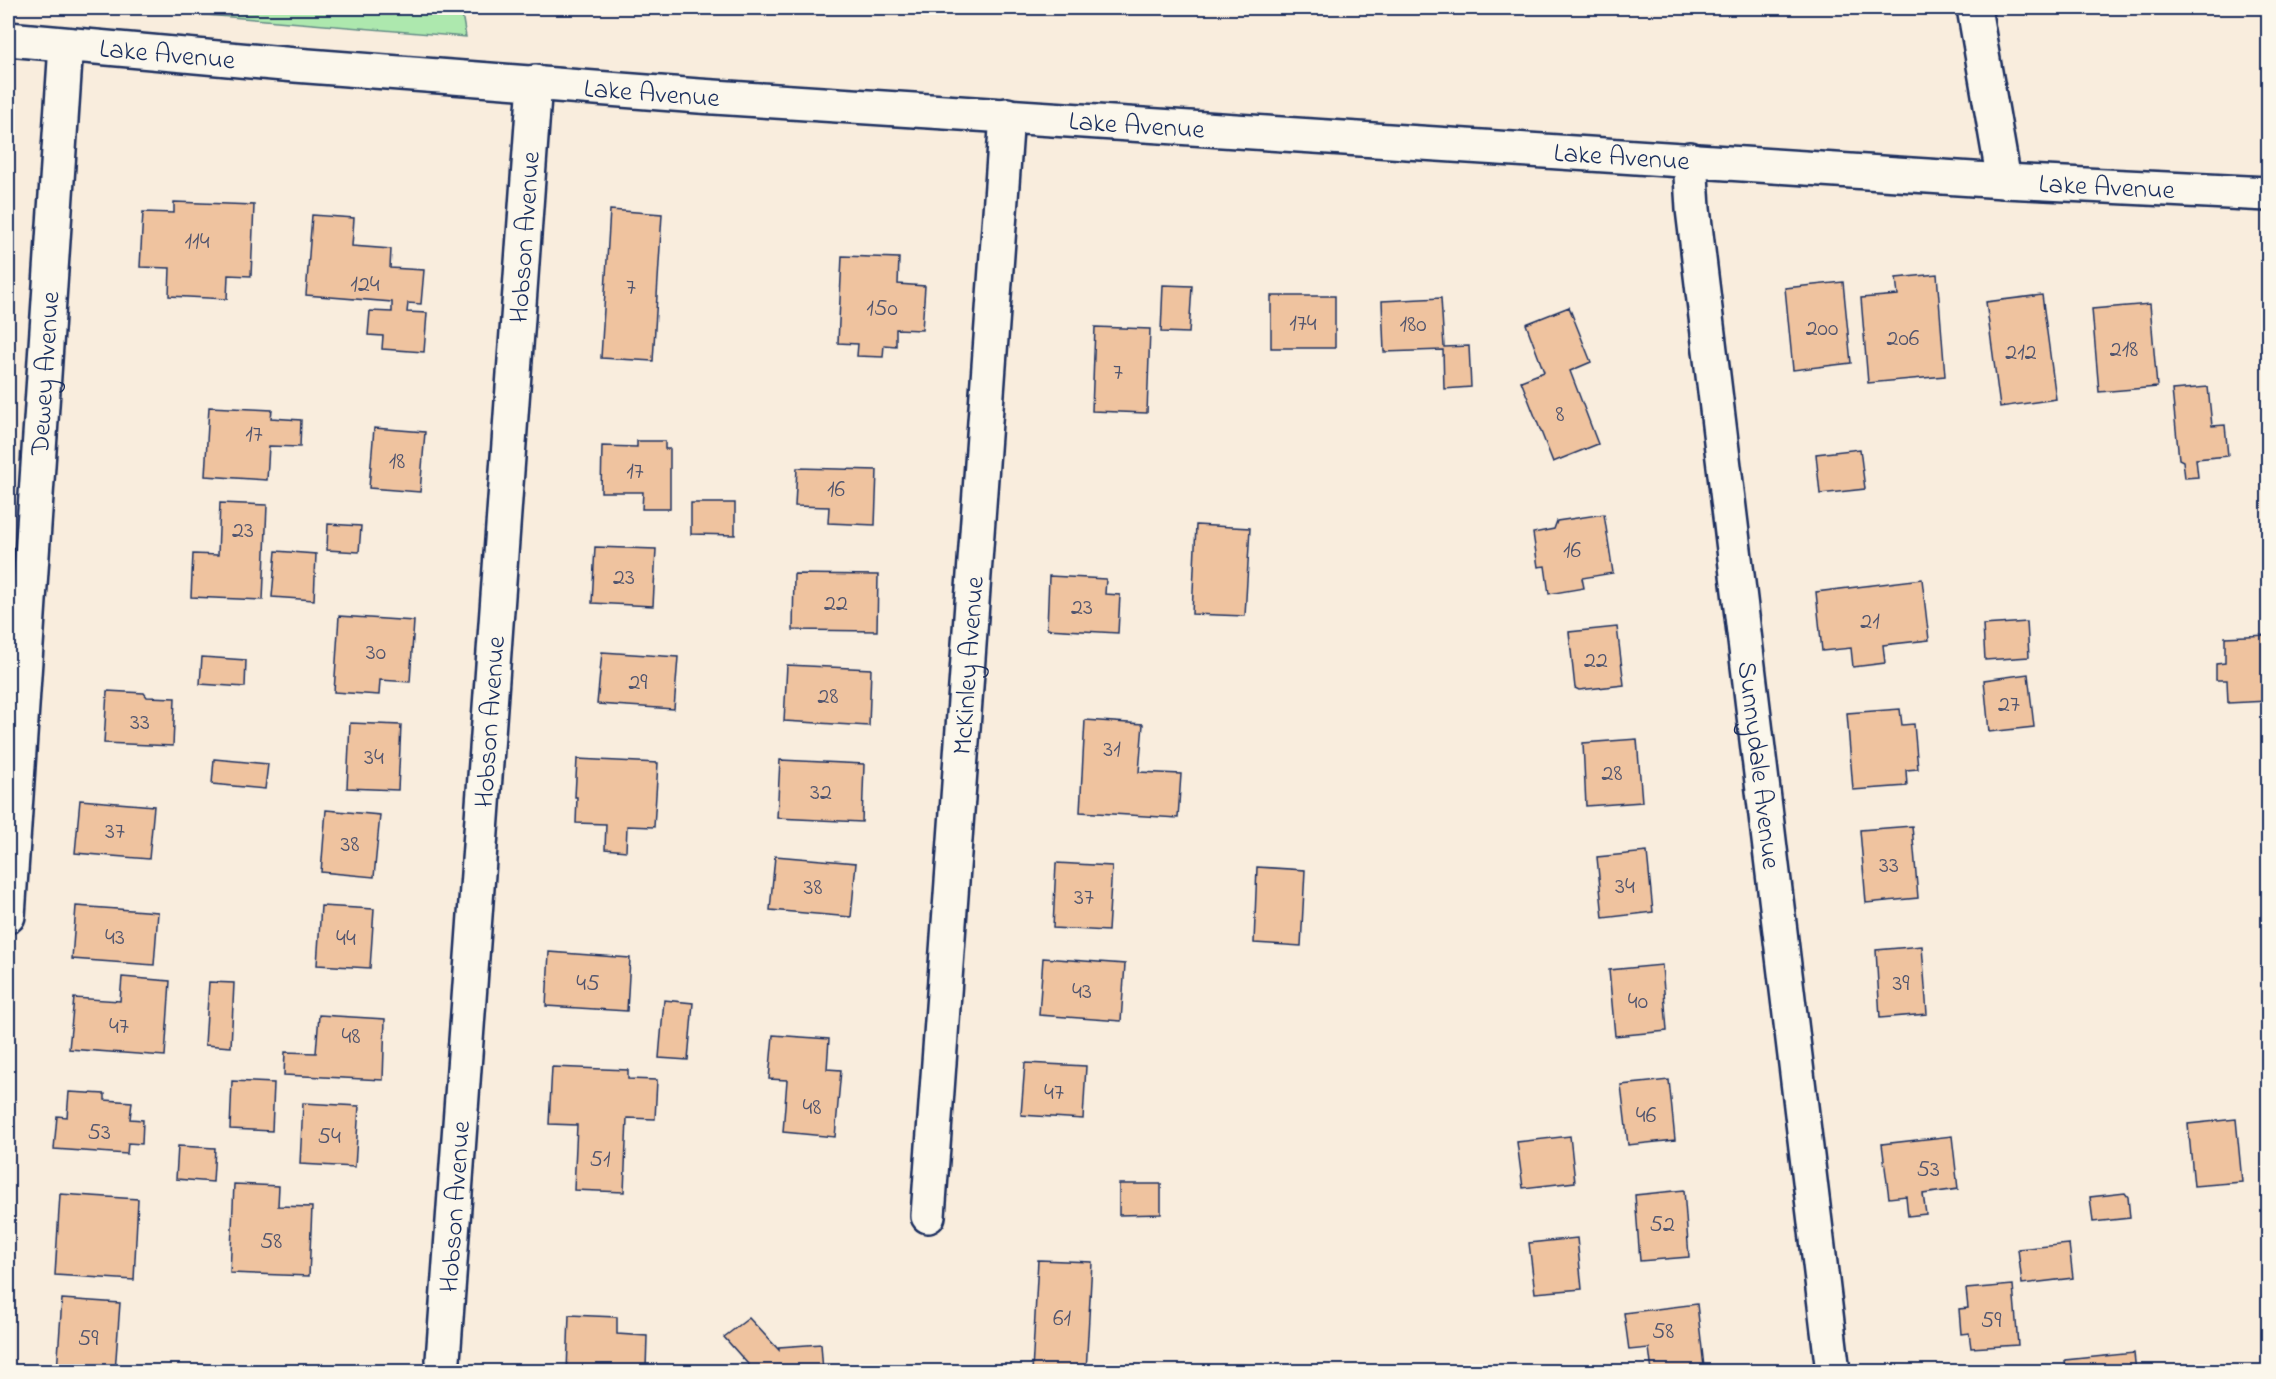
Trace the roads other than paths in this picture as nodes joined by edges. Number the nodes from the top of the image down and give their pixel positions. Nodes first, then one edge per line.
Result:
1 (1974, 8) edge
2 (8, 39) edge
3 (66, 45) junction
4 (535, 82) junction
5 (1007, 116) junction
6 (1690, 159) junction
7 (2004, 181) junction
8 (2268, 194) edge
9 (8, 916) edge
10 (928, 1216) dead end
11 (443, 1360) dead end
12 (1833, 1371) edge

1 - 7 street
2 - 3 street, Lake Avenue
3 - 4 street, Lake Avenue
3 - 9 street, Dewey Avenue
4 - 5 street, Lake Avenue
4 - 11 street, Hobson Avenue
5 - 6 street, Lake Avenue
5 - 10 street, McKinley Avenue
6 - 7 street, Lake Avenue
6 - 12 street, Sunnydale Avenue
7 - 8 street, Lake Avenue

